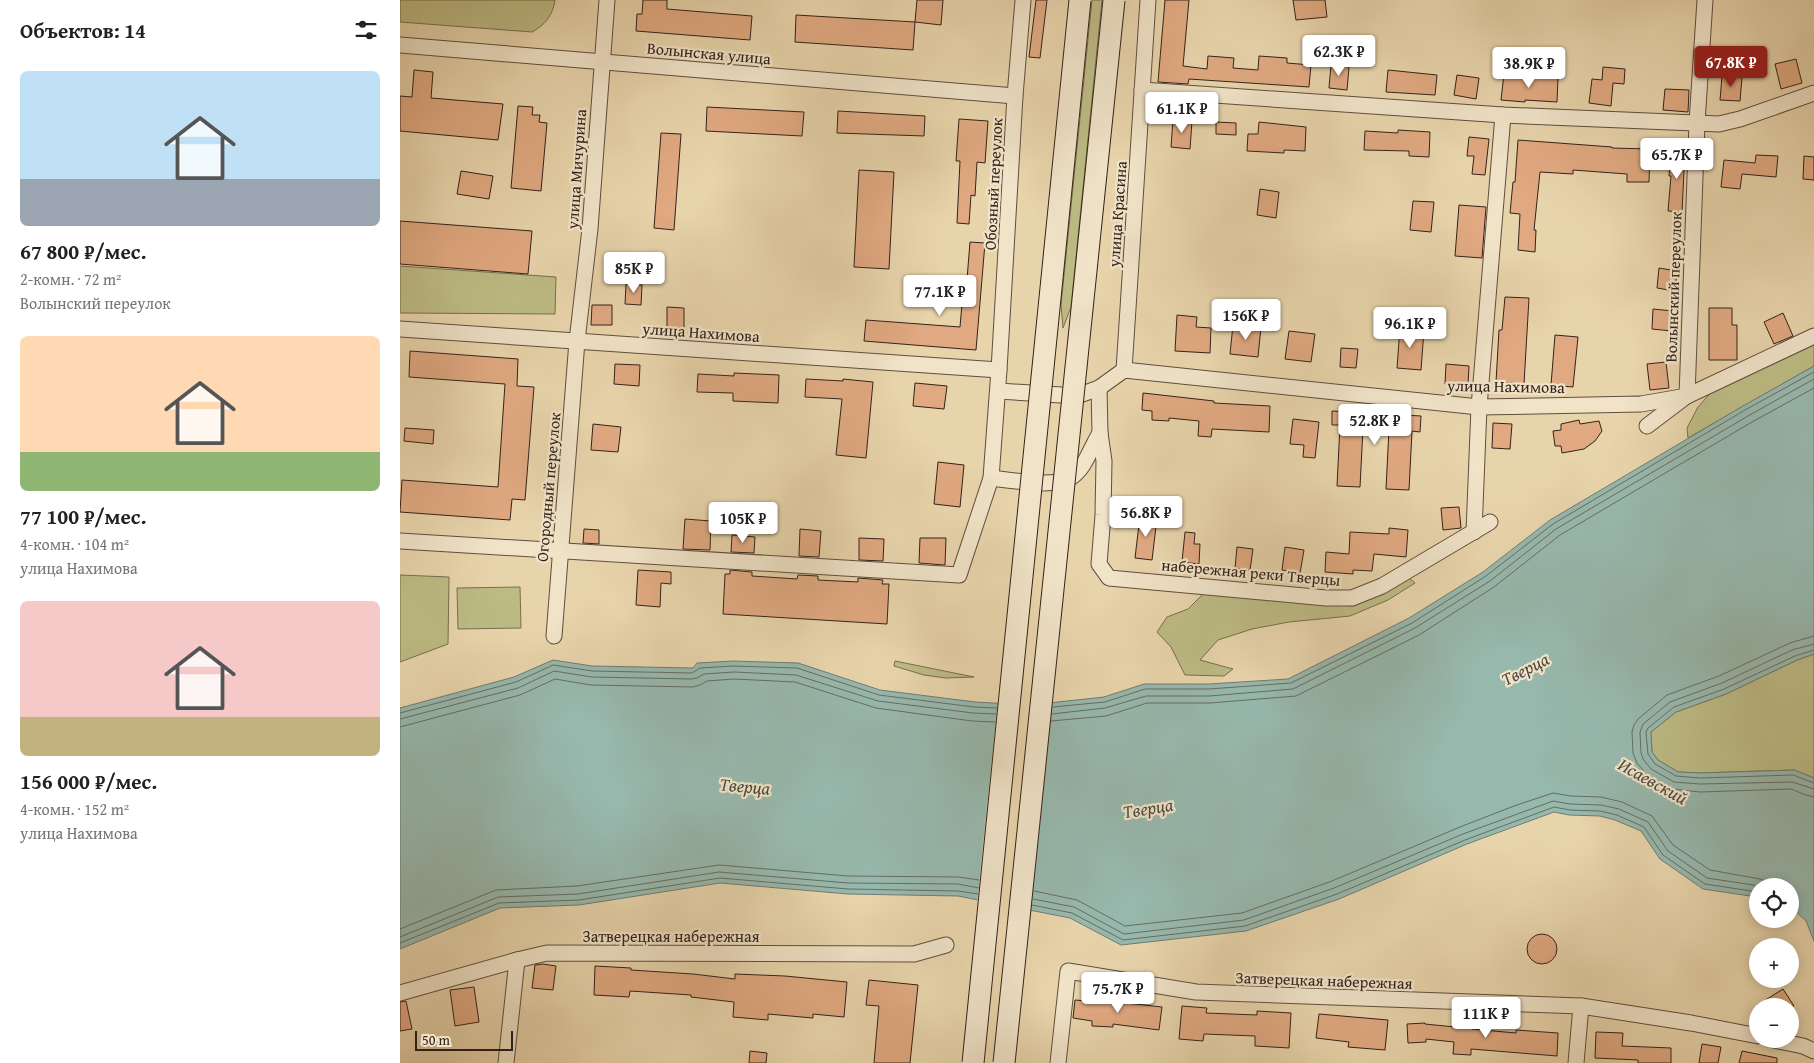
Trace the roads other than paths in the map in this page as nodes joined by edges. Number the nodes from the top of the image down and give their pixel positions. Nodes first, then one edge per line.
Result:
1 (607, 0) edge
2 (1023, 0) edge
3 (1080, 0) edge
4 (1114, 0) edge
5 (1148, 0) edge
6 (1705, 0) edge
7 (400, 45) edge
8 (601, 62) junction
9 (1142, 90) junction
10 (1814, 93) edge
11 (1015, 96) junction
12 (1503, 115) junction
13 (1697, 123) junction
14 (400, 329) edge
15 (1814, 336) edge
16 (577, 341) junction
17 (999, 370) junction
18 (1124, 370) junction
19 (1099, 388) junction
20 (998, 391) junction
21 (1687, 396) junction
22 (1479, 407) junction
23 (1647, 426) dead end
24 (1100, 433) junction
25 (991, 478) junction
26 (1490, 522) dead end
27 (1474, 532) junction
28 (400, 541) edge
29 (561, 551) junction
30 (554, 636) dead end
31 (946, 945) dead end
32 (517, 960) junction
33 (400, 993) edge
34 (1581, 1006) junction
35 (1749, 1034) edge
36 (1799, 1045) edge
37 (1814, 1051) edge
38 (506, 1063) edge
39 (973, 1063) edge
40 (1004, 1063) edge
41 (1058, 1063) edge
42 (1576, 1063) edge

1 - 8 street, улица Мичурина
2 - 11 street, Обозный переулок
3 - 39 main road, bridge
4 - 40 main road, bridge
5 - 9 street, улица Красина
6 - 13 street, Волынский переулок
7 - 8 street, Волынская улица
8 - 11 street, Волынская улица
8 - 16 street, улица Мичурина
9 - 12 street
9 - 18 street, улица Красина
10 - 13 street
11 - 17 street, Обозный переулок
12 - 13 street
12 - 22 street
13 - 21 street, Волынский переулок
14 - 16 street, улица Нахимова
15 - 21 street, улица Нахимова
16 - 17 street, улица Нахимова
16 - 29 street, Огородный переулок
17 - 20 street, Обозный переулок
18 - 19 street
18 - 22 street, улица Нахимова
19 - 20 street
19 - 24 street
20 - 25 street, Обозный переулок
21 - 22 street, улица Нахимова
21 - 23 street
22 - 27 street
24 - 25 street
24 - 27 street, набережная реки Тверцы
25 - 29 street, Обозный переулок
26 - 27 street, набережная реки Тверцы
28 - 29 street
29 - 30 street, Огородный переулок
31 - 32 street, Затверецкая набережная
32 - 33 street, Затверецкая набережная
32 - 38 street
34 - 35 street, Затверецкая набережная
34 - 41 street, Затверецкая набережная
34 - 42 street
36 - 37 street

